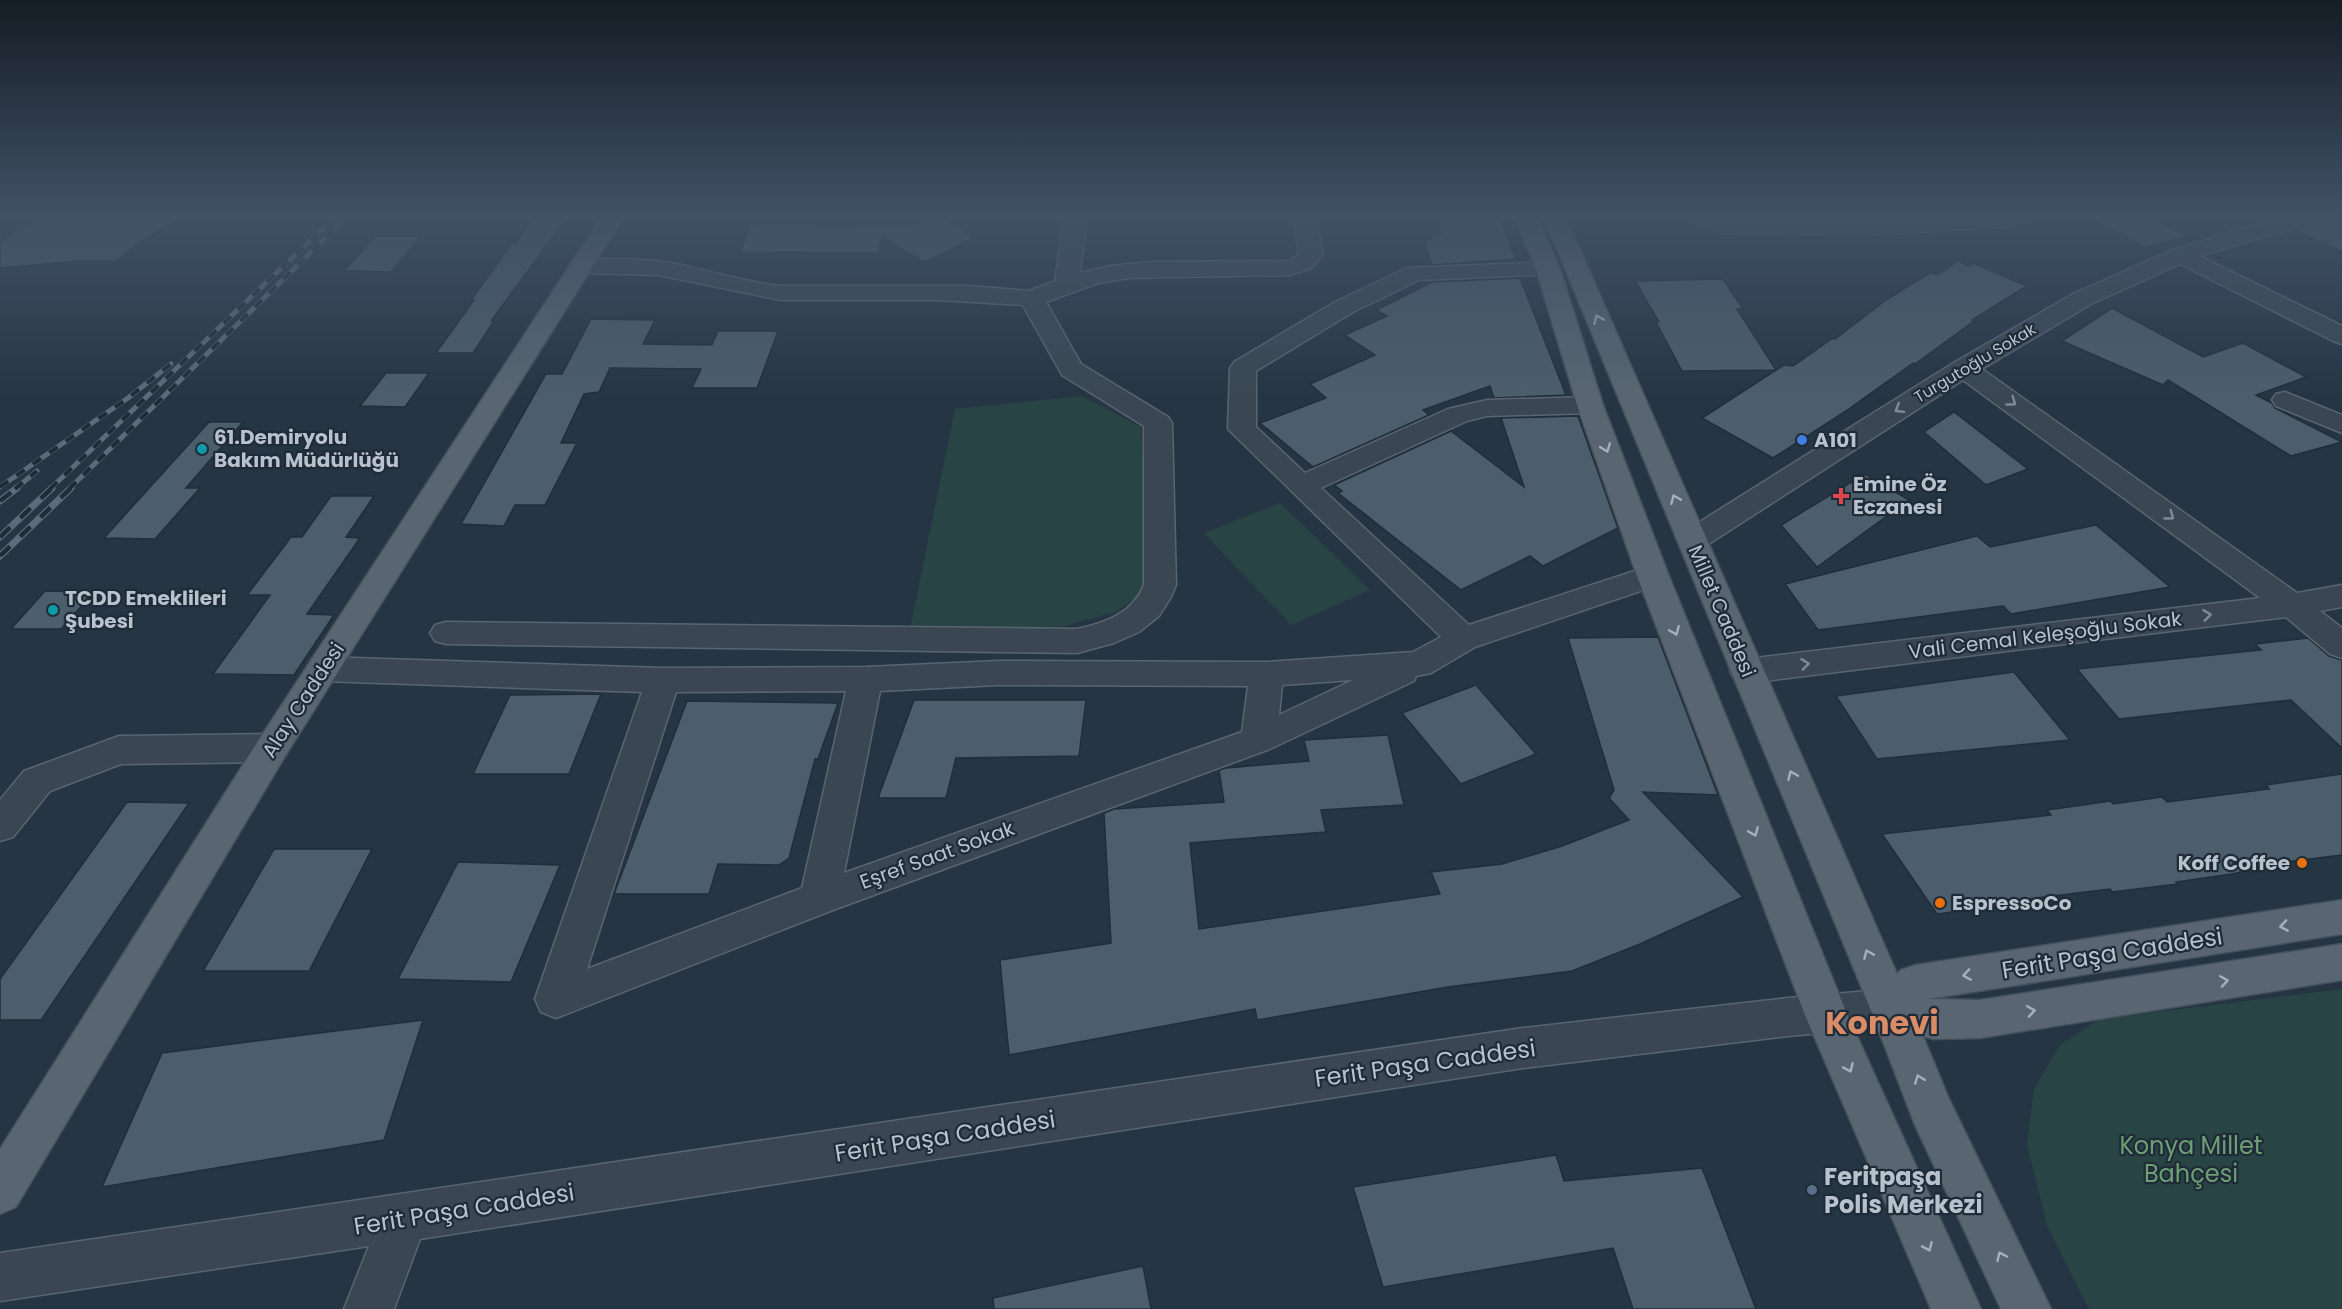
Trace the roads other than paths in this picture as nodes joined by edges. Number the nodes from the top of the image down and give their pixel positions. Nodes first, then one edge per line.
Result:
1 (576, 276) edge
2 (695, 276) edge
3 (1068, 276) edge
4 (1096, 276) edge
5 (1408, 276) edge
6 (1550, 276) edge
7 (1580, 276) edge
8 (2133, 276) edge
9 (2222, 276) edge
10 (1067, 284) junction
11 (1032, 299) junction
12 (2342, 336) edge
13 (1964, 368) junction
14 (2285, 400) dead end
15 (1590, 405) junction
16 (2342, 425) edge
17 (1301, 486) junction
18 (1693, 540) junction
19 (1653, 576) junction
20 (2342, 596) edge
21 (2292, 605) junction
22 (446, 633) dead end
23 (1463, 639) junction
24 (2342, 646) edge
25 (1419, 664) junction
26 (323, 669) junction
27 (1747, 671) junction
28 (1267, 674) junction
29 (866, 679) junction
30 (663, 680) junction
31 (1258, 740) junction
32 (272, 748) junction
33 (0, 826) edge
34 (819, 898) junction
35 (2342, 917) edge
36 (2342, 962) edge
37 (1891, 1008) junction
38 (1826, 1015) junction
39 (0, 1191) edge
40 (404, 1218) junction
41 (0, 1277) edge
42 (369, 1309) edge
43 (1956, 1309) edge
44 (2026, 1309) edge

1 - 26 main road, Alay Caddesi
2 - 11 street
3 - 10 street
4 - 10 street
5 - 17 street
6 - 15 main road
18 -> 7 main road, Millet Caddesi
8 - 13 street, Turgutoğlu Sokak
9 - 12 street
10 - 11 street
11 - 22 street
13 -> 18 street, Turgutoğlu Sokak
13 -> 21 street
14 - 16 street
15 - 17 street
15 -> 19 main road
17 - 23 street
18 - 27 main road, Millet Caddesi
19 - 23 street, Eşref Saat Sokak
19 -> 38 main road
20 - 21 street, Vali Cemal Keleşoğlu Sokak
21 - 24 street
27 -> 21 street, Vali Cemal Keleşoğlu Sokak
23 - 25 street, Eşref Saat Sokak
25 - 28 street
25 - 31 street, Eşref Saat Sokak
26 - 30 street
26 - 32 main road, Alay Caddesi
37 -> 27 main road, Millet Caddesi
28 - 29 street
28 - 31 street
29 - 30 street
29 - 34 street
30 - 34 street, Eşref Saat Sokak
31 - 34 street, Eşref Saat Sokak
32 - 33 street
32 - 39 main road, Alay Caddesi
35 -> 37 main road, Ferit Paşa Caddesi
37 -> 36 main road, Ferit Paşa Caddesi
37 - 38 street, Ferit Paşa Caddesi
44 -> 37 main road, Millet Caddesi
38 - 40 street, Ferit Paşa Caddesi
38 -> 43 main road
40 - 41 street, Ferit Paşa Caddesi
40 - 42 street

